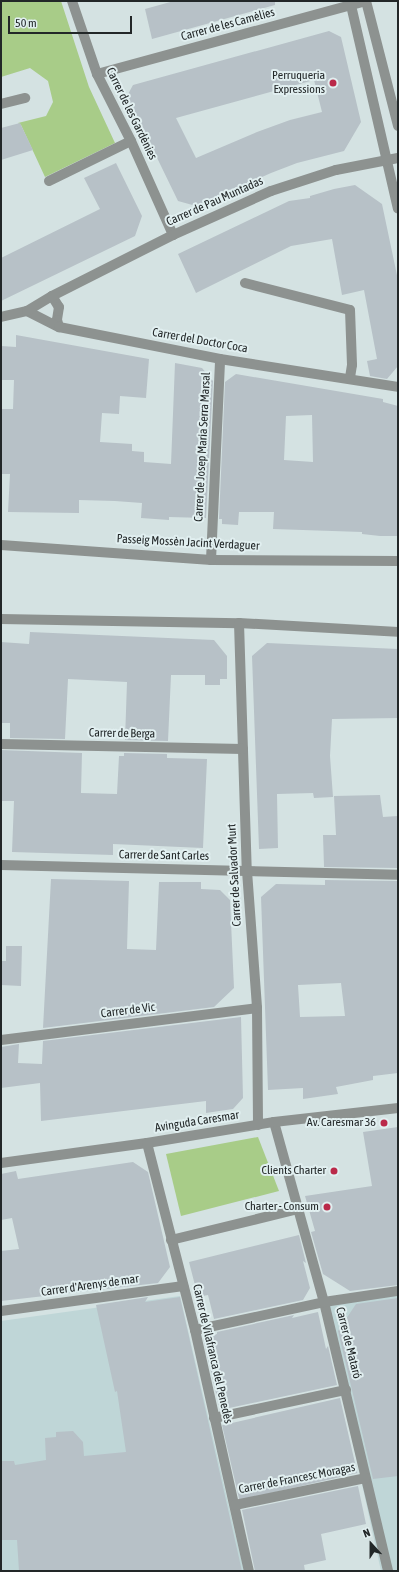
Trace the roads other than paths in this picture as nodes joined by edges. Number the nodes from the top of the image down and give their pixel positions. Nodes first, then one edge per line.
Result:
1 (72, 1) edge
2 (366, 1) edge
3 (350, 3) edge
4 (97, 74) junction
5 (25, 98) dead end
6 (1, 104) edge
7 (398, 126) edge
8 (131, 141) junction
9 (398, 158) edge
10 (387, 160) junction
11 (49, 181) dead end
12 (398, 210) edge
13 (173, 235) junction
14 (246, 283) dead end
15 (52, 296) junction
16 (27, 311) junction
17 (1, 317) edge
18 (59, 327) junction
19 (220, 359) junction
20 (350, 378) junction
21 (398, 387) edge
22 (1, 545) edge
23 (211, 560) junction
24 (398, 561) edge
25 (1, 619) edge
26 (239, 623) junction
27 (398, 632) edge
28 (1, 744) edge
29 (243, 749) junction
30 (1, 865) edge
31 (247, 871) junction
32 (398, 874) edge
33 (257, 1008) junction
34 (1, 1040) edge
35 (398, 1108) edge
36 (274, 1122) junction
37 (258, 1125) junction
38 (147, 1143) junction
39 (1, 1163) edge
40 (298, 1209) junction
41 (171, 1240) junction
42 (183, 1286) junction
43 (398, 1291) edge
44 (324, 1302) junction
45 (1, 1311) edge
46 (195, 1330) junction
47 (346, 1390) junction
48 (214, 1418) junction
49 (365, 1478) junction
50 (234, 1505) junction
51 (249, 1571) edge
52 (388, 1571) edge

1 - 4 street, Carrer de les Gardènies
2 - 3 street, Carrer de les Camèlies
2 - 7 street
3 - 4 street, Carrer de les Camèlies
3 - 10 street
4 - 8 street, Carrer de les Gardènies
5 - 6 street
8 - 11 street
8 - 13 street, Carrer de les Gardènies
9 - 10 street, Carrer de Pau Muntadas
10 - 12 street
10 - 13 street, Carrer de Pau Muntadas
13 - 15 street, Carrer de Pau Muntadas
14 - 20 street
15 - 16 street, Carrer de Pau Muntadas
15 - 18 street
16 - 17 street
16 - 18 street, Carrer del Doctor Coca
18 - 19 street, Carrer del Doctor Coca
19 - 20 street, Carrer del Doctor Coca
19 - 23 street, Carrer de Josep Maria Serra Marsal
20 - 21 street, Carrer del Doctor Coca
22 - 23 street, Passeig Mossèn Jacint Verdaguer
23 - 24 street, Passeig Mossèn Jacint Verdaguer
25 - 26 street
26 - 27 street
26 - 29 street, Carrer de Salvador Murt
28 - 29 street, Carrer de Berga
29 - 31 street, Carrer de Salvador Murt
30 - 31 street, Carrer de Sant Carles
31 - 32 street, Carrer de Sant Carles
31 - 33 street, Carrer de Salvador Murt
33 - 34 street, Carrer de Vic
33 - 37 street, Carrer de Salvador Murt
35 - 36 street, Avinguda Caresmar
36 - 37 street, Avinguda Caresmar
36 - 40 street, Carrer de Mataró
37 - 38 street, Avinguda Caresmar
38 - 39 street, Avinguda Caresmar
38 - 41 street, Carrer de Vilafranca del Penedès
40 - 41 street
40 - 44 street, Carrer de Mataró
41 - 42 street, Carrer de Vilafranca del Penedès
42 - 45 street, Carrer d'Arenys de mar
42 - 46 street, Carrer de Vilafranca del Penedès
43 - 44 street
44 - 46 street
44 - 47 street, Carrer de Mataró
46 - 48 street, Carrer de Vilafranca del Penedès
47 - 48 street
47 - 49 street, Carrer de Mataró
48 - 50 street, Carrer de Vilafranca del Penedès
49 - 50 street, Carrer de Francesc Moragas
49 - 52 street, Carrer de Mataró
50 - 51 street, Carrer de Vilafranca del Penedès

